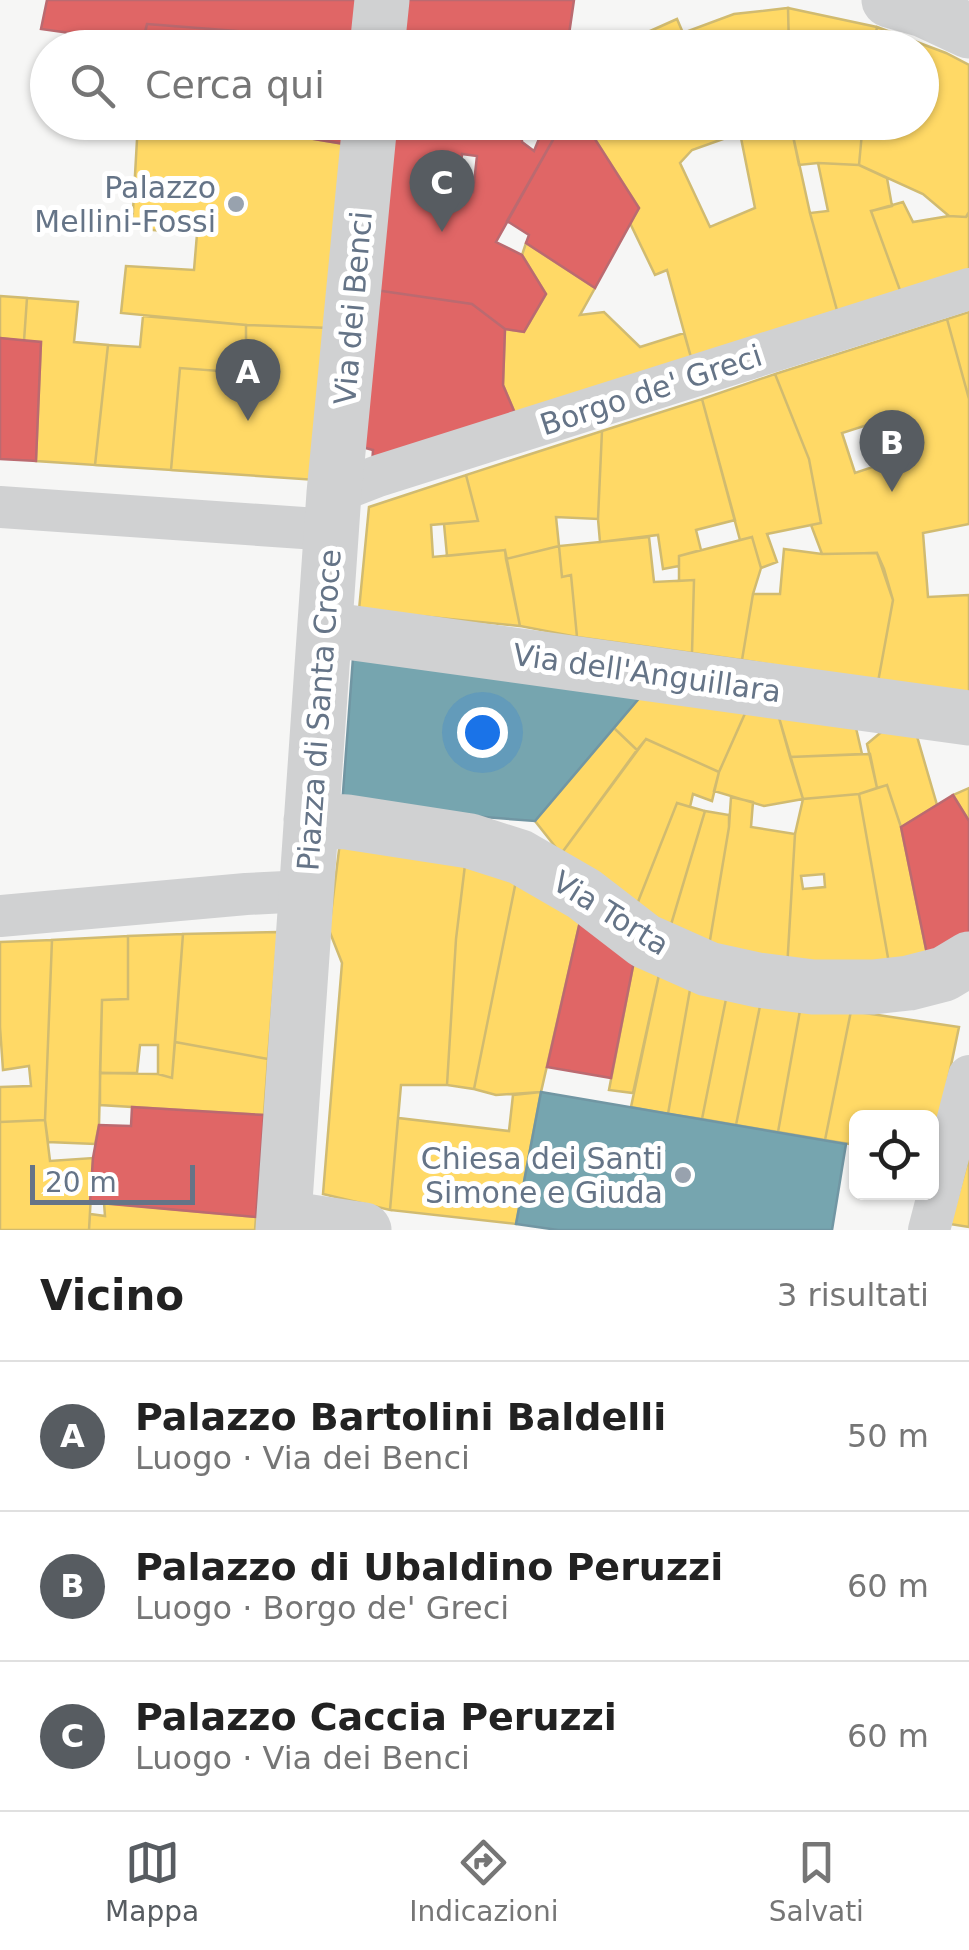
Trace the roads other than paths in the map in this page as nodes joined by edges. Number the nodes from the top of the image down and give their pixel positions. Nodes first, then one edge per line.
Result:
1 (382, 0) edge
2 (379, 30) edge
3 (368, 140) edge
4 (969, 289) edge
5 (0, 507) edge
6 (333, 511) junction
7 (325, 629) junction
8 (969, 718) edge
9 (311, 820) junction
10 (306, 900) junction
11 (0, 916) edge
12 (961, 979) edge
13 (969, 1076) edge
14 (284, 1224) edge
15 (364, 1230) edge
16 (930, 1230) edge

1 - 2 street
3 - 6 street, Via dei Benci
4 - 6 street, Borgo de' Greci
5 - 6 street, Piazza di Santa Croce
6 - 7 street, Piazza di Santa Croce
7 - 8 street, Via dell'Anguillara
7 - 9 street, Piazza di Santa Croce
9 - 10 street, Piazza di Santa Croce
9 - 12 street, Via Torta
10 - 11 street, Piazza di Santa Croce
10 - 14 street
13 - 16 street
14 - 15 street

